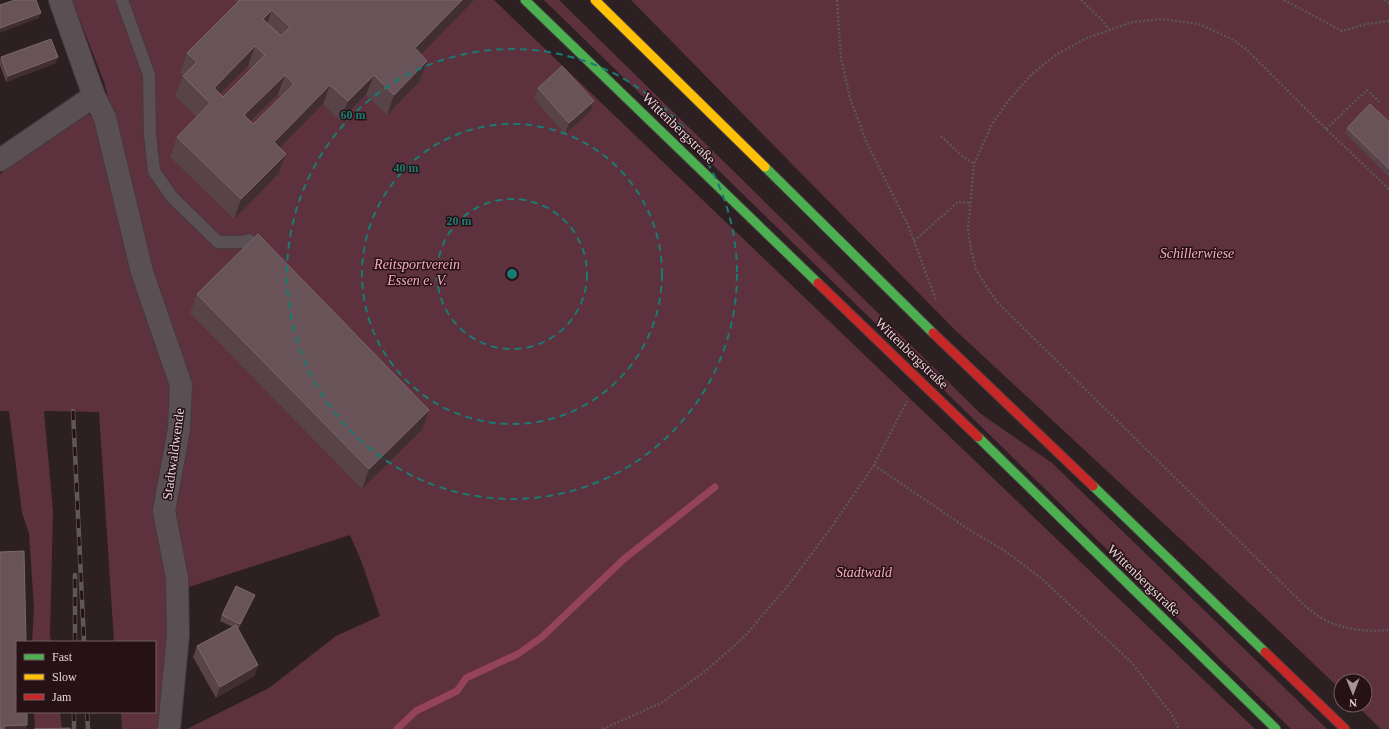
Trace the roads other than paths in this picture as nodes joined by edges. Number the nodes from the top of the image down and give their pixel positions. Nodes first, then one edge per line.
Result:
1 (60, 0) edge
2 (122, 0) edge
3 (525, 0) edge
4 (595, 0) edge
5 (94, 96) junction
6 (0, 160) edge
7 (249, 240) dead end
8 (169, 729) edge
9 (1276, 729) edge
10 (1345, 729) edge

1 - 5 street, Stadtwaldwende
2 - 7 lane
3 - 9 main road, Wittenbergstraße
4 - 10 main road, Wittenbergstraße
5 - 6 street
5 - 8 street, Stadtwaldwende

